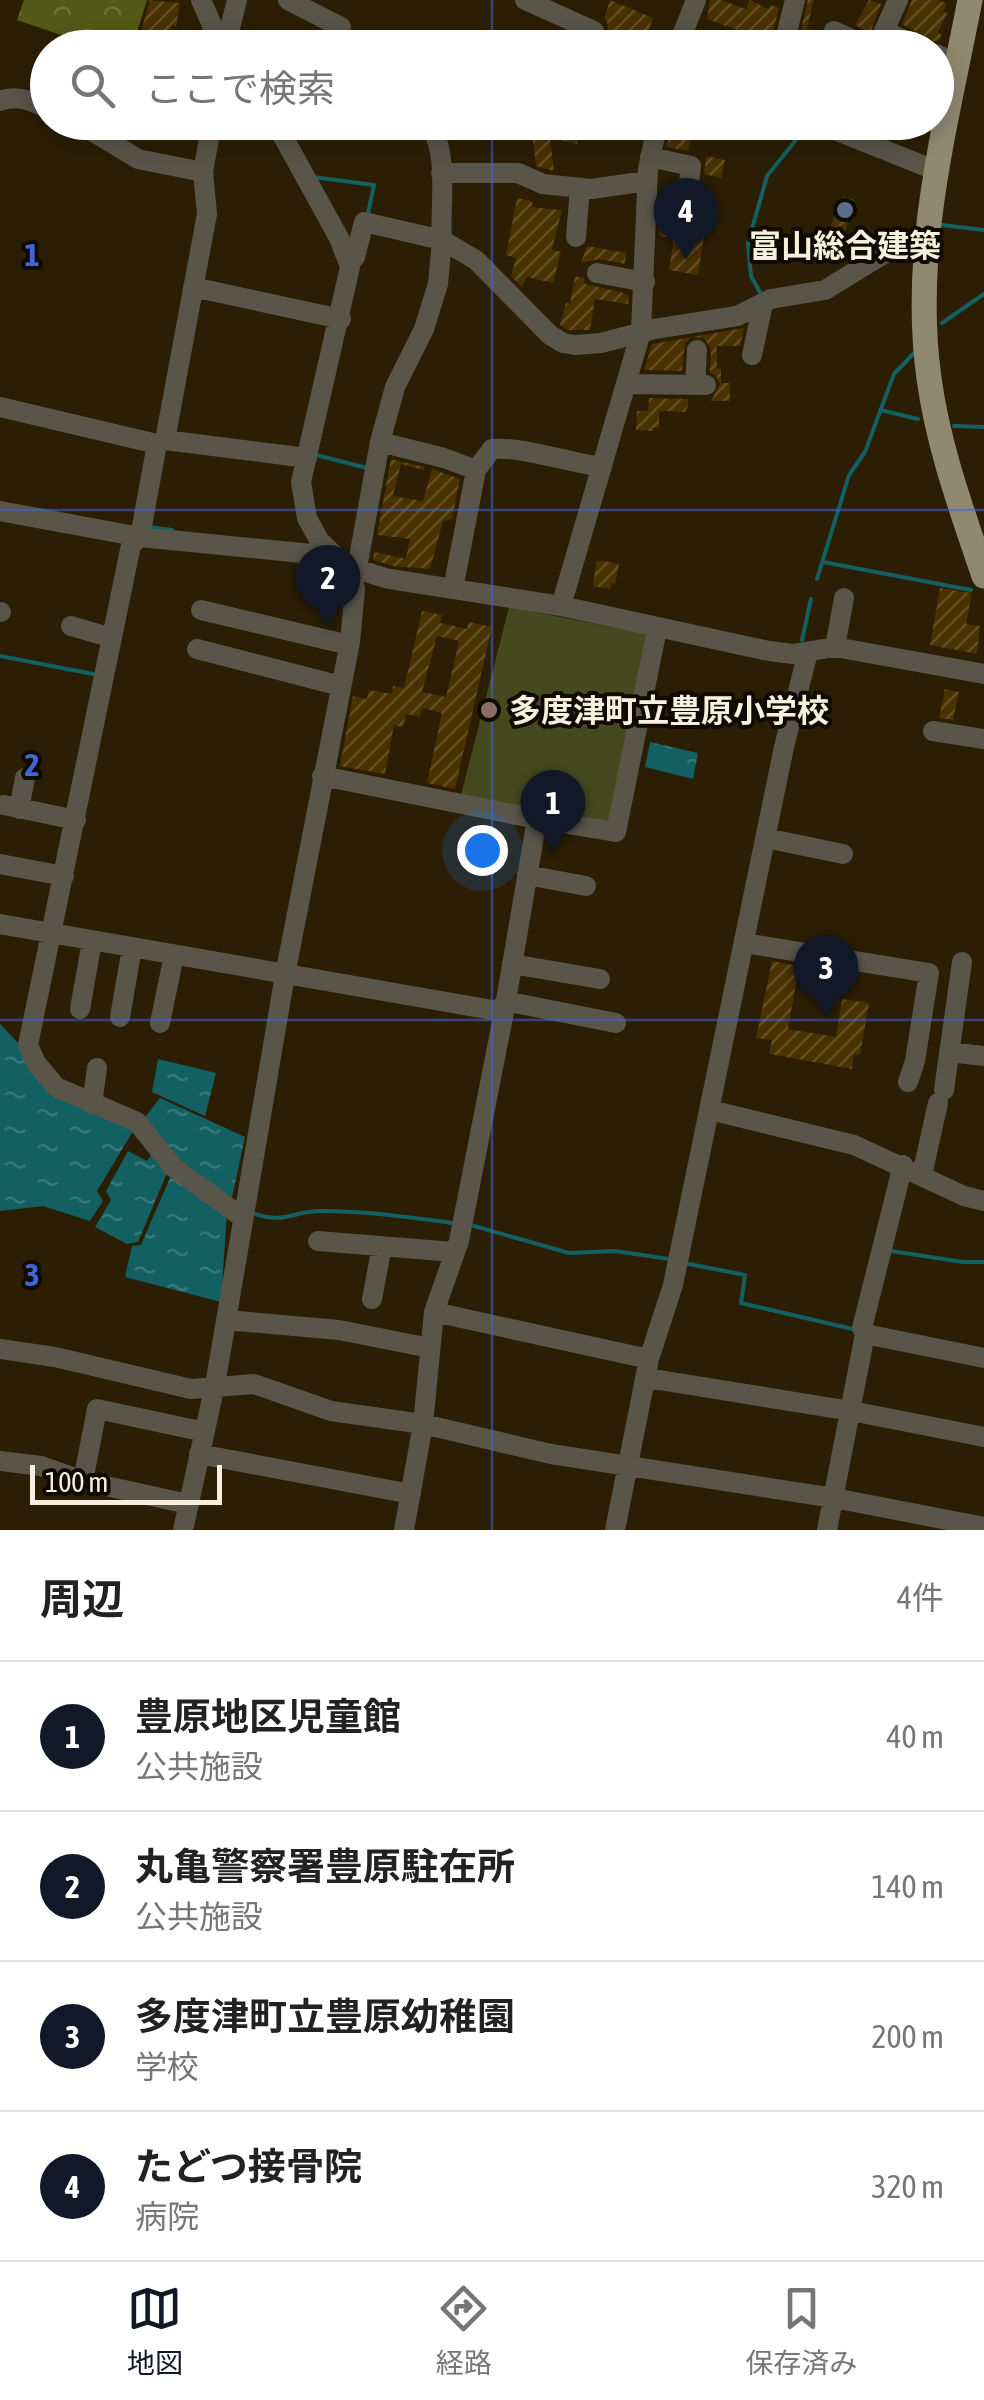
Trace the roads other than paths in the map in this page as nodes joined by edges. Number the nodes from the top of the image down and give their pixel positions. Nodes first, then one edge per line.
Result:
1 (200, 0) edge
2 (238, 0) edge
3 (288, 0) edge
4 (524, 0) edge
5 (696, 0) edge
6 (795, 0) edge
7 (898, 0) edge
8 (970, 0) edge
9 (215, 30) edge
10 (229, 30) edge
11 (340, 30) edge
12 (594, 30) dead end
13 (684, 30) edge
14 (788, 30) edge
15 (882, 30) edge
16 (954, 41) edge
17 (30, 100) edge
18 (0, 101) edge
19 (107, 140) edge
20 (209, 140) edge
21 (285, 140) edge
22 (438, 140) edge
23 (654, 140) edge
24 (860, 140) edge
25 (940, 140) edge
26 (650, 157) junction
27 (937, 171) junction
28 (203, 172) junction
29 (441, 173) junction
30 (647, 180) junction
31 (580, 188) junction
32 (646, 208) junction
33 (576, 238) dead end
34 (926, 238) junction
35 (442, 240) junction
36 (349, 264) junction
37 (596, 273) dead end
38 (644, 282) junction
39 (193, 288) junction
40 (763, 304) junction
41 (340, 318) junction
42 (694, 323) junction
43 (641, 332) junction
44 (752, 355) dead end
45 (627, 384) junction
46 (0, 407) edge
47 (161, 442) junction
48 (380, 442) junction
49 (308, 458) junction
50 (602, 467) junction
51 (476, 470) junction
52 (0, 511) edge
53 (140, 537) junction
54 (348, 564) junction
55 (984, 576) edge
56 (452, 588) junction
57 (844, 598) dead end
58 (561, 606) junction
59 (201, 610) dead end
60 (72, 626) dead end
61 (657, 629) junction
62 (108, 637) junction
63 (349, 645) junction
64 (835, 647) junction
65 (197, 649) dead end
66 (808, 652) junction
67 (984, 674) edge
68 (341, 686) junction
69 (933, 730) dead end
70 (984, 739) edge
71 (322, 776) junction
72 (25, 778) dead end
73 (72, 819) junction
74 (537, 819) junction
75 (766, 838) junction
76 (842, 854) dead end
77 (0, 864) edge
78 (527, 875) junction
79 (64, 876) junction
80 (586, 886) dead end
81 (0, 924) edge
82 (50, 934) junction
83 (92, 941) junction
84 (744, 942) junction
85 (132, 948) junction
86 (174, 956) junction
87 (962, 962) dead end
88 (512, 964) junction
89 (285, 975) junction
90 (600, 979) dead end
91 (504, 1007) junction
92 (80, 1009) dead end
93 (120, 1017) dead end
94 (160, 1023) dead end
95 (616, 1023) dead end
96 (950, 1052) junction
97 (984, 1056) edge
98 (97, 1068) dead end
99 (908, 1082) dead end
100 (92, 1104) junction
101 (710, 1110) junction
102 (912, 1170) junction
103 (984, 1201) edge
104 (244, 1218) junction
105 (318, 1241) dead end
106 (382, 1246) junction
107 (454, 1252) junction
108 (372, 1299) dead end
109 (434, 1312) junction
110 (226, 1320) junction
111 (865, 1334) junction
112 (430, 1348) junction
113 (0, 1351) edge
114 (984, 1358) edge
115 (648, 1369) junction
116 (215, 1385) junction
117 (851, 1410) junction
118 (423, 1424) junction
119 (204, 1432) junction
120 (984, 1437) edge
121 (199, 1454) junction
122 (0, 1461) edge
123 (628, 1464) junction
124 (83, 1481) junction
125 (411, 1494) junction
126 (834, 1498) junction
127 (188, 1504) junction
128 (984, 1527) edge
129 (184, 1530) edge
130 (404, 1530) edge
131 (614, 1530) edge
132 (827, 1530) edge

1 - 9 street
2 - 10 street
3 - 11 street
4 - 12 street
5 - 13 street
6 - 14 street
7 - 15 street
8 - 16 main road
17 - 18 street
19 - 28 street
20 - 28 street
21 - 36 street
22 - 29 street
23 - 26 street
24 - 27 street
25 - 27 main road
26 - 30 street
26 - 32 street
27 - 34 main road
28 - 39 street
29 - 31 street
29 - 35 street
30 - 31 street
30 - 32 street
31 - 33 street
32 - 38 street
34 - 40 street
34 - 55 main road
35 - 36 street
35 - 43 street
35 - 48 street
36 - 41 street
37 - 38 street
38 - 43 street
39 - 41 street
39 - 47 street
40 - 42 street
40 - 44 street
41 - 49 street
42 - 43 street
42 - 45 street
43 - 45 street
45 - 50 street
46 - 47 street
47 - 49 street
47 - 53 street
48 - 51 street
48 - 54 street
49 - 54 street
50 - 51 street
50 - 58 street
51 - 56 street
52 - 53 street
53 - 54 street
53 - 62 street
54 - 56 street
54 - 63 street
56 - 58 street
57 - 64 street
58 - 61 street
59 - 63 street
60 - 62 street
61 - 66 street
61 - 74 street
62 - 73 street
63 - 68 street
64 - 66 street
64 - 67 street
65 - 68 street
66 - 75 street
68 - 71 street
69 - 70 street
71 - 74 street
71 - 89 street
72 - 73 street
73 - 79 street
74 - 78 street
75 - 76 street
75 - 84 street
77 - 79 street
78 - 80 street
78 - 88 street
79 - 82 street
81 - 82 street
82 - 83 street
82 - 100 street
83 - 85 street
83 - 92 street
84 - 99 street
84 - 101 street
85 - 86 street
85 - 93 street
86 - 89 street
86 - 94 street
87 - 96 street
88 - 90 street
88 - 91 street
89 - 91 street
89 - 104 street
91 - 95 street
91 - 107 street
96 - 97 street
96 - 102 street
98 - 100 street
100 - 104 street
101 - 102 street
101 - 115 street
102 - 103 street
102 - 111 street
104 - 110 street
105 - 106 street
106 - 107 street
106 - 108 street
107 - 109 street
109 - 112 street
109 - 115 street
110 - 112 street
110 - 116 street
111 - 114 street
111 - 117 street
112 - 118 street
113 - 116 street
115 - 117 street
115 - 123 street
116 - 118 street
116 - 119 street
117 - 120 street
117 - 126 street
118 - 123 street
118 - 125 street
119 - 121 street
119 - 124 street
121 - 125 street
121 - 127 street
122 - 124 street
123 - 126 street
123 - 131 street
124 - 127 street
125 - 130 street
126 - 128 street
126 - 132 street
127 - 129 street

